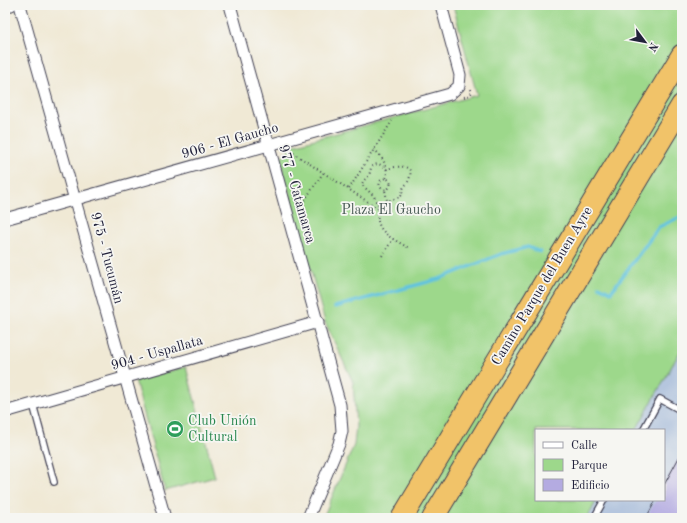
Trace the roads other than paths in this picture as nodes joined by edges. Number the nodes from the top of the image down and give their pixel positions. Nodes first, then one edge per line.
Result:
1 (11, 5) edge
2 (20, 5) edge
3 (230, 5) edge
4 (441, 5) edge
5 (5, 7) edge
6 (682, 55) edge
7 (682, 105) edge
8 (268, 146) junction
9 (76, 199) junction
10 (5, 218) edge
11 (318, 322) junction
12 (124, 378) junction
13 (33, 404) junction
14 (682, 411) edge
15 (5, 412) edge
16 (644, 429) edge
17 (54, 482) dead end
18 (603, 501) edge
19 (165, 518) edge
20 (308, 518) edge
21 (402, 518) edge
22 (433, 518) edge
23 (594, 518) edge

1 - 5 street
2 - 9 street, 975 - Tucumán
3 - 8 street, 977 - Catamarca
4 - 8 street, 906 - El Gaucho
6 - 21 highway, Camino Parque del Buen Ayre
7 - 22 highway, Camino Parque del Buen Ayre
8 - 9 street, 906 - El Gaucho
8 - 11 street, 977 - Catamarca
9 - 10 street, 906 - El Gaucho
9 - 12 street, 975 - Tucumán
11 - 12 street, 904 - Uspallata
11 - 20 street, 977 - Catamarca
12 - 13 street, 904 - Uspallata
12 - 19 street, 975 - Tucumán
13 - 15 street, 904 - Uspallata
13 - 17 lane
14 - 16 lane
18 - 23 lane

